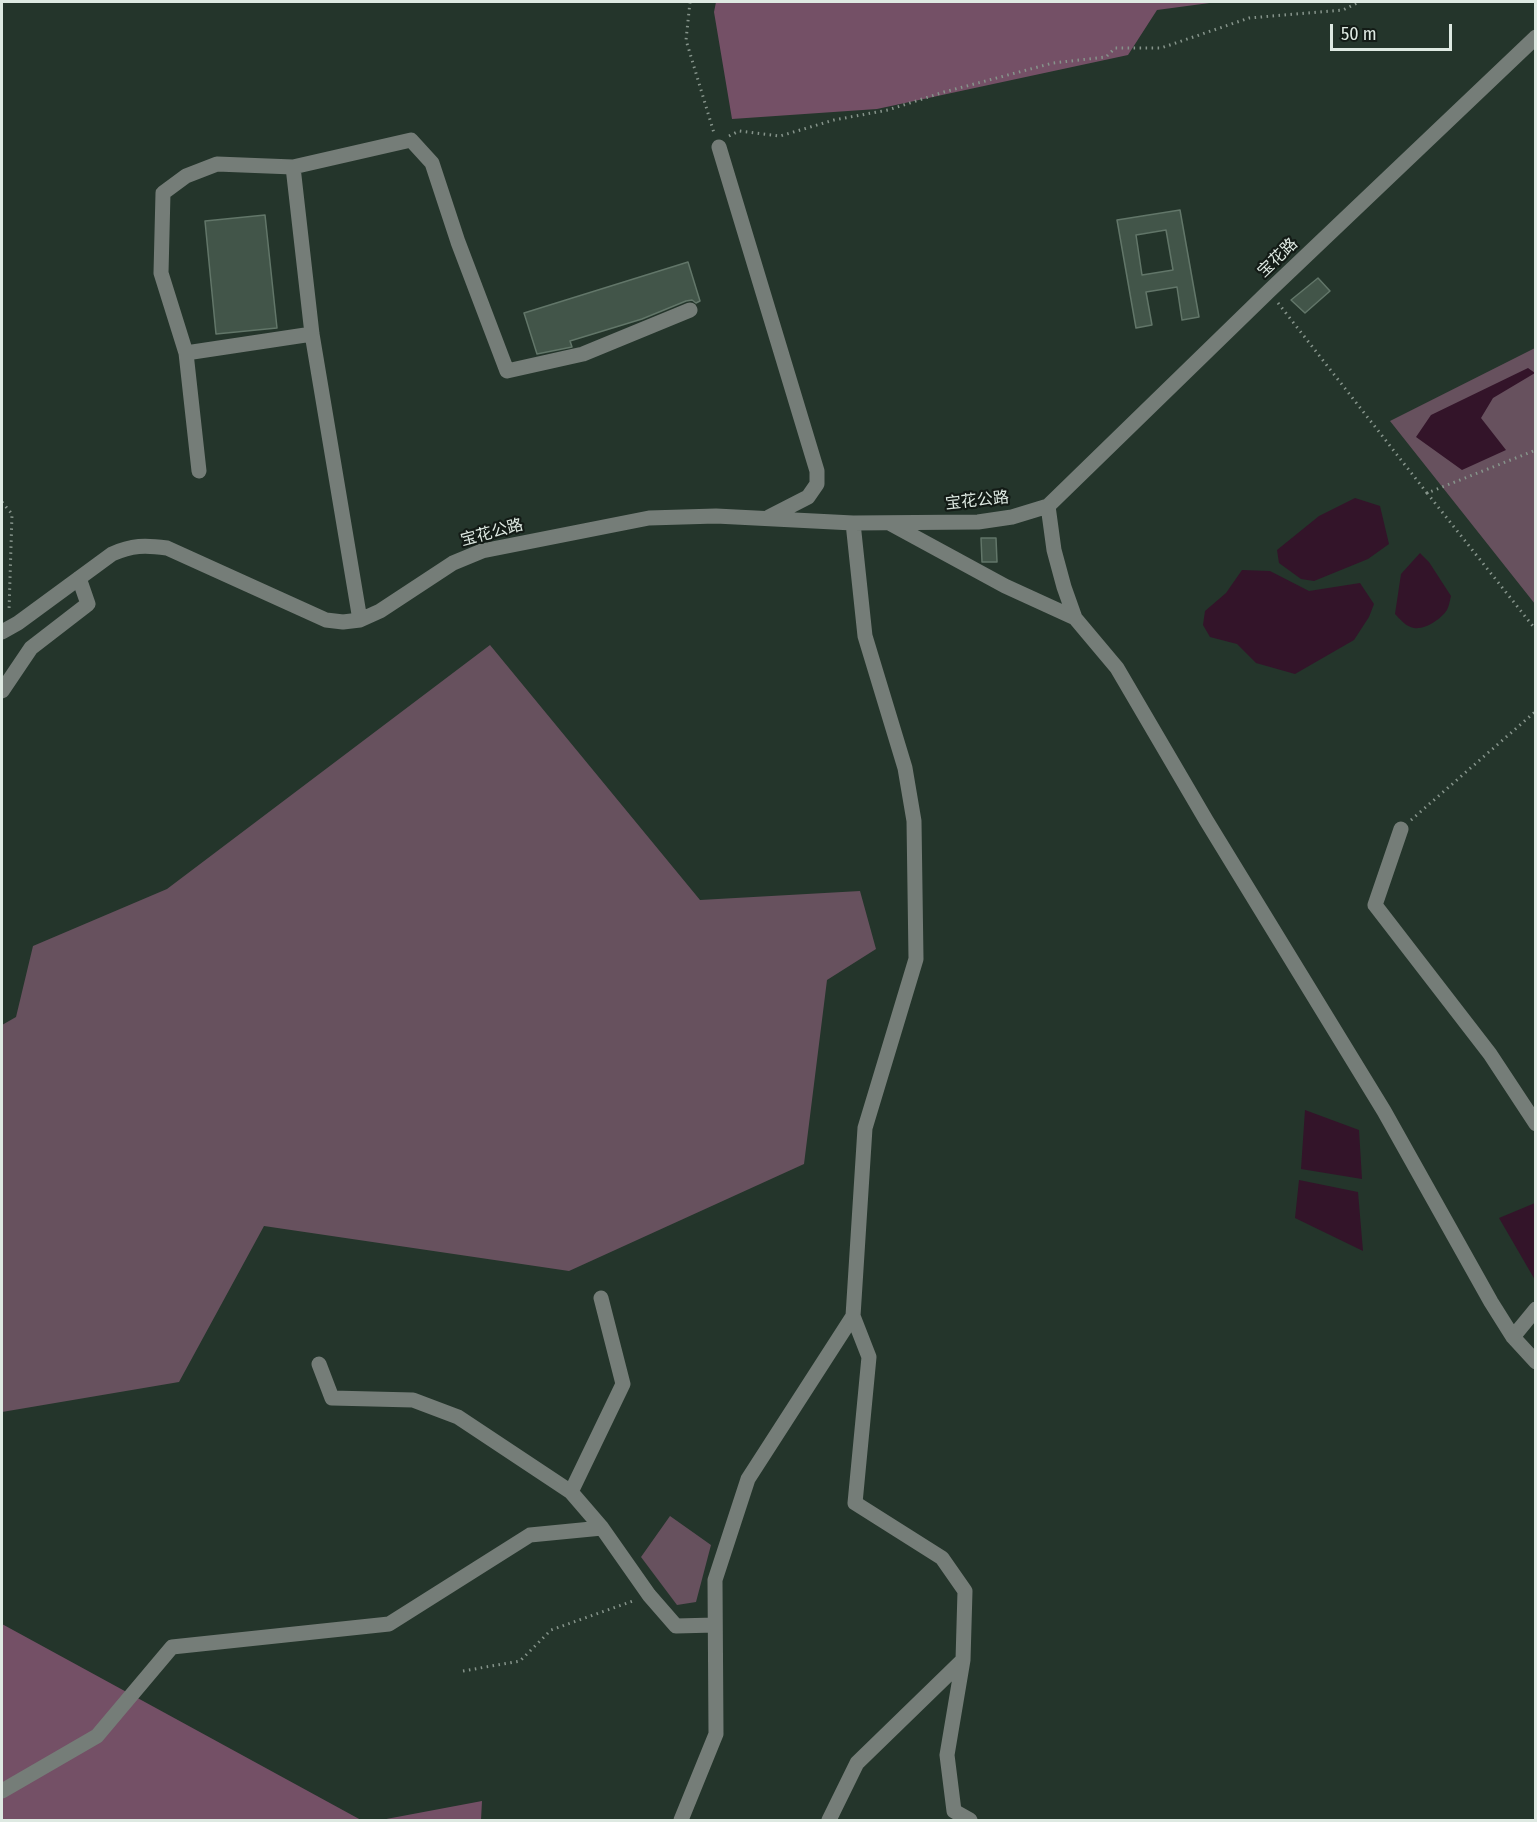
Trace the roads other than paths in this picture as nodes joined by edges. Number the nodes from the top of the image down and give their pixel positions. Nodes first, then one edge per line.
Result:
1 (1536, 38) edge
2 (718, 144) road end
3 (293, 167) junction
4 (690, 310) dead end
5 (312, 334) junction
6 (186, 353) junction
7 (199, 471) dead end
8 (1048, 506) junction
9 (768, 518) junction
10 (854, 523) junction
11 (891, 523) junction
12 (79, 578) junction
13 (1075, 618) junction
14 (360, 620) junction
15 (5, 630) edge
16 (2, 692) edge
17 (1401, 829) road end
18 (1536, 1124) edge
19 (602, 1298) dead end
20 (1536, 1309) edge
21 (853, 1316) junction
22 (1513, 1337) junction
23 (1536, 1362) edge
24 (319, 1364) dead end
25 (571, 1492) junction
26 (602, 1528) junction
27 (716, 1625) junction
28 (963, 1660) junction
29 (2, 1791) edge
30 (681, 1821) edge
31 (830, 1821) edge
32 (970, 1821) edge

1 - 8 street, 宝花路
2 - 9 street
3 - 4 street
3 - 5 street
3 - 6 street
5 - 6 street
5 - 14 street
6 - 7 street
8 - 11 street, 宝花公路
8 - 13 street
9 - 10 street, 宝花公路
9 - 14 street, 宝花公路
10 - 11 street, 宝花公路
10 - 21 street
11 - 13 street
12 - 14 street, 宝花公路
12 - 15 street, 宝花公路
12 - 16 street
13 - 22 street
17 - 18 street
19 - 25 street
20 - 22 street
21 - 27 street
21 - 28 street
22 - 23 street
24 - 25 street
25 - 26 street
26 - 27 street
26 - 29 street
27 - 30 street
28 - 31 street
28 - 32 street

